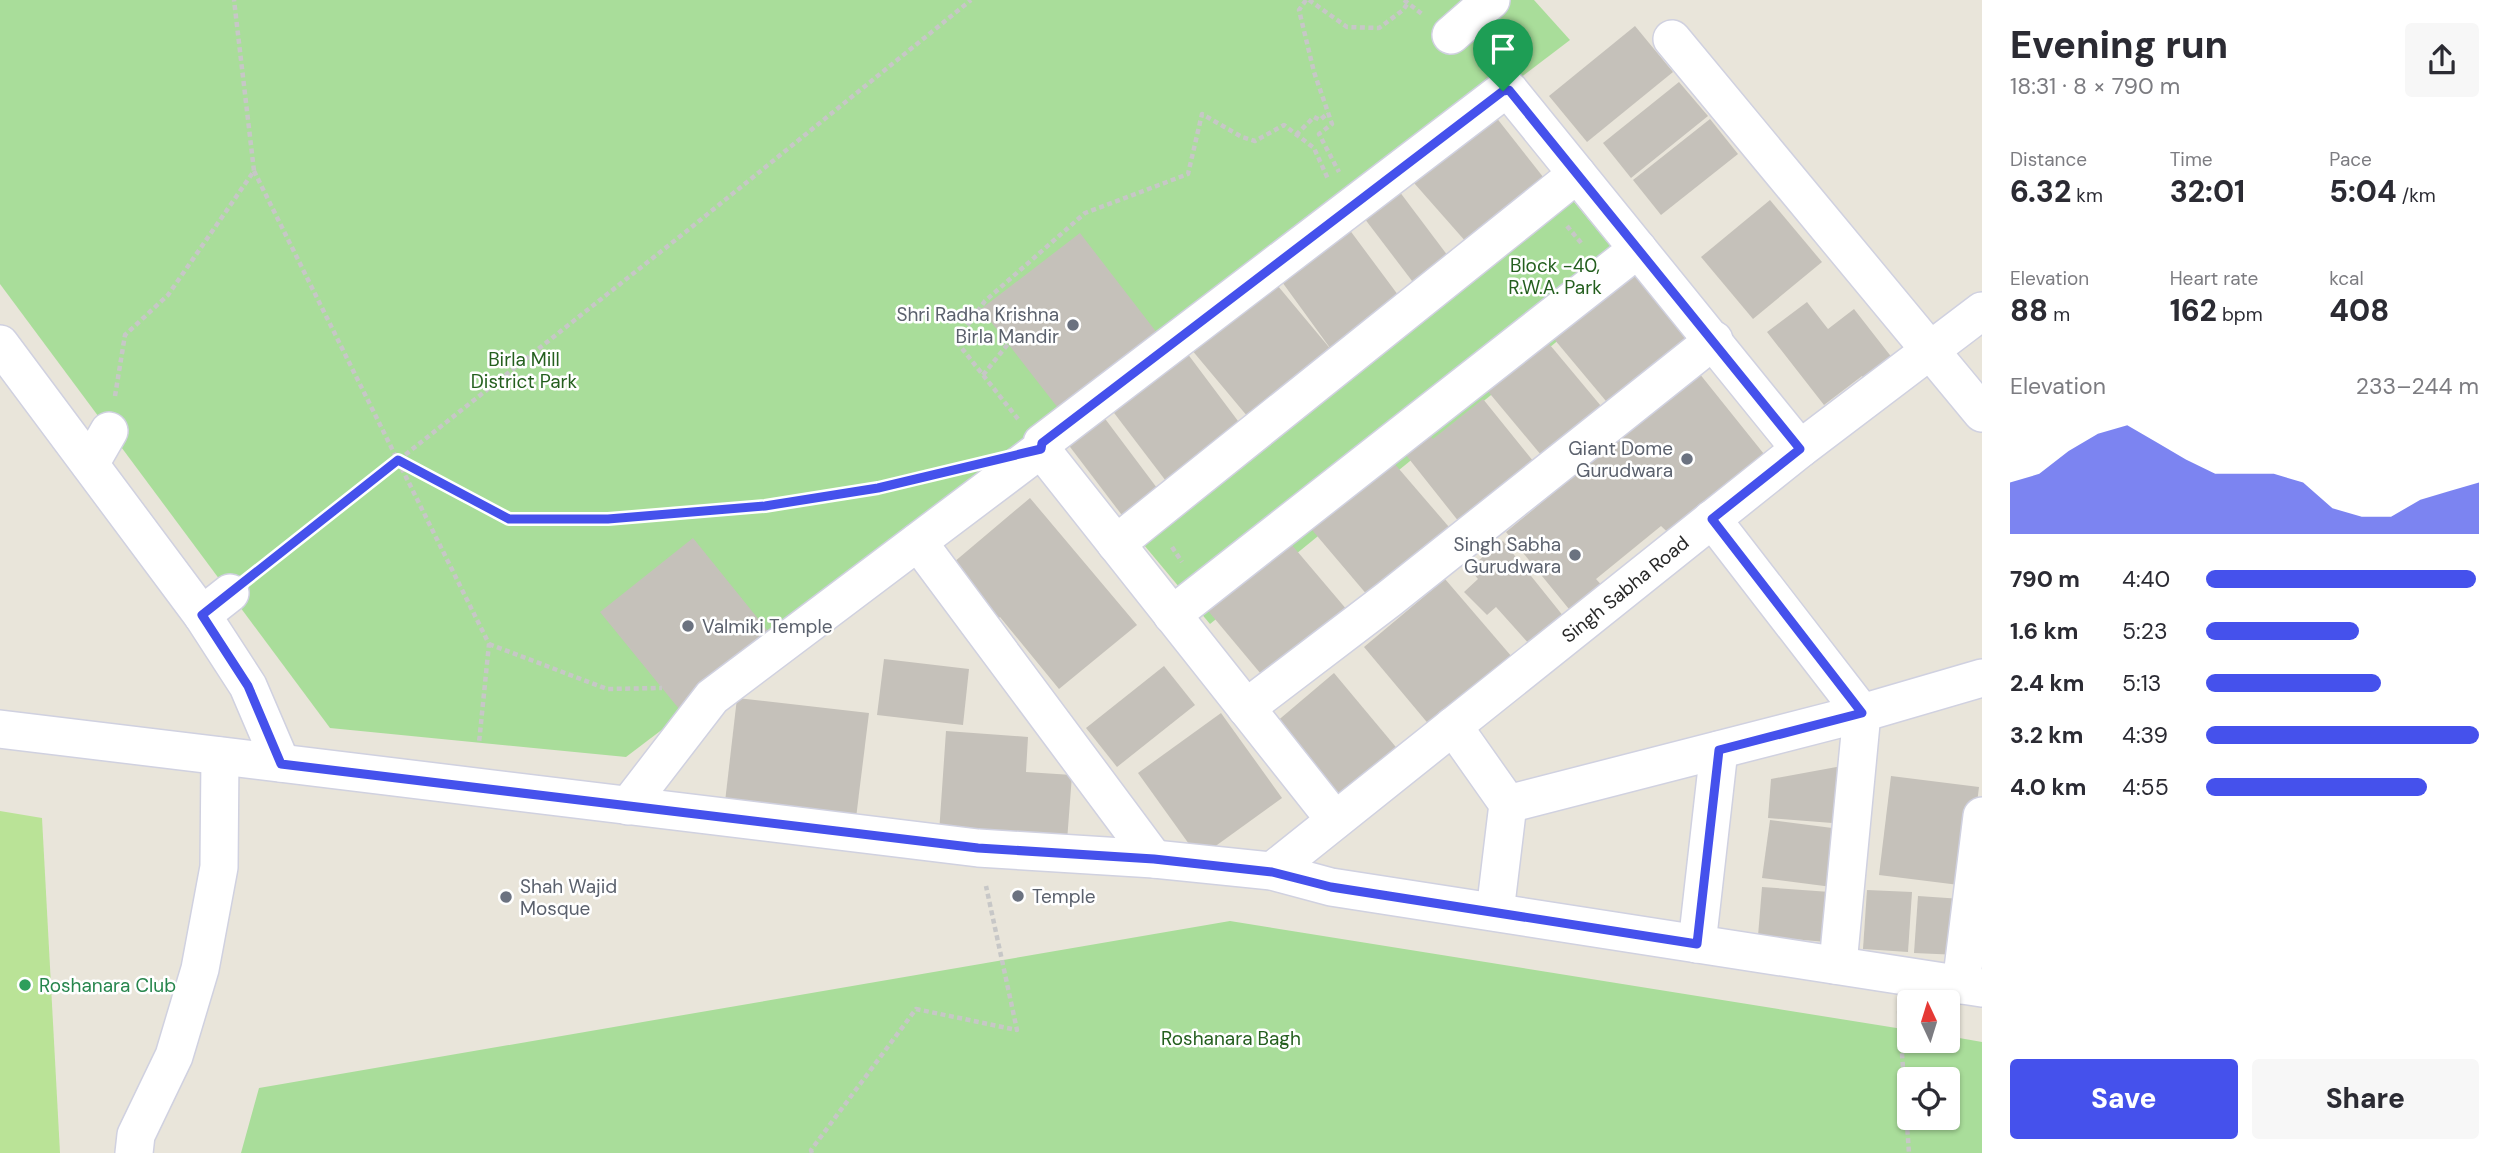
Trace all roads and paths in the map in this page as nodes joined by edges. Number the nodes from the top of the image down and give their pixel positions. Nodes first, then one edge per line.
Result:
1 (234, 0) edge
2 (971, 0) edge
3 (1307, 0) edge
4 (1491, 0) edge
5 (1408, 3) dead end
6 (1451, 35) dead end
7 (1672, 39) dead end
8 (1328, 113) junction
9 (1296, 135) junction
10 (254, 171) junction
11 (1577, 174) junction
12 (1341, 182) dead end
13 (1333, 185) dead end
14 (1556, 235) dead end
15 (1638, 249) junction
16 (1608, 273) junction
17 (1982, 312) edge
18 (1714, 340) junction
19 (0, 344) edge
20 (1008, 344) dead end
21 (1931, 351) junction
22 (983, 375) junction
23 (1982, 413) edge
24 (109, 430) joint
25 (1041, 449) junction
26 (1800, 449) junction
27 (398, 460) junction
28 (90, 464) junction
29 (960, 468) dead end
30 (1712, 519) junction
31 (1182, 539) dead end
32 (918, 542) junction
33 (1116, 544) junction
34 (1204, 590) junction
35 (216, 604) junction
36 (1172, 615) junction
37 (489, 644) junction
38 (1982, 678) edge
39 (662, 688) dead end
40 (1246, 708) junction
41 (1862, 713) junction
42 (1453, 726) junction
43 (0, 729) edge
44 (479, 743) dead end
45 (1719, 750) junction
46 (220, 756) junction
47 (281, 764) junction
48 (1508, 804) junction
49 (628, 806) junction
50 (1982, 816) edge
51 (1335, 820) junction
52 (978, 848) junction
53 (1154, 859) junction
54 (1272, 872) junction
55 (1495, 912) junction
56 (1697, 944) junction
57 (1835, 965) junction
58 (1897, 975) junction
59 (1972, 986) edge
60 (134, 1153) edge
61 (812, 1153) edge
62 (1909, 1153) edge

1 - 10 path
2 - 27 path
3 - 5 path
3 - 8 path
4 - 6 street
7 - 21 street
8 - 9 path
8 - 12 path
9 - 13 path
9 - 22 path
10 - 24 path
10 - 27 path
11 - 15 street
11 - 25 street
11 - 33 street
14 - 16 path
15 - 16 street
15 - 18 street
16 - 34 street
17 - 21 street, Singh Sabha Road
18 - 26 street
18 - 40 street
19 - 28 street
20 - 22 path
21 - 23 street
21 - 26 street, Singh Sabha Road
22 - 25 path
24 - 28 street
25 - 32 street
25 - 33 street
26 - 30 street, Singh Sabha Road
27 - 29 path
27 - 35 path
27 - 37 path
28 - 35 street
30 - 41 street
30 - 42 street, Singh Sabha Road
31 - 34 path
32 - 49 street
32 - 53 street
33 - 36 street
34 - 36 street
35 - 47 street
36 - 40 street
37 - 39 path
37 - 44 path
38 - 41 street
40 - 51 street
41 - 45 street
41 - 57 street
42 - 48 street
42 - 51 street, Singh Sabha Road
43 - 46 street
45 - 48 street
45 - 56 street
46 - 47 street
46 - 60 street
47 - 49 street
48 - 55 street
49 - 52 street
50 - 59 street
51 - 54 street, Singh Sabha Road
52 - 53 street
52 - 61 path
53 - 54 street
54 - 55 street
55 - 56 street
56 - 57 street
57 - 58 street
58 - 59 street
58 - 62 path

